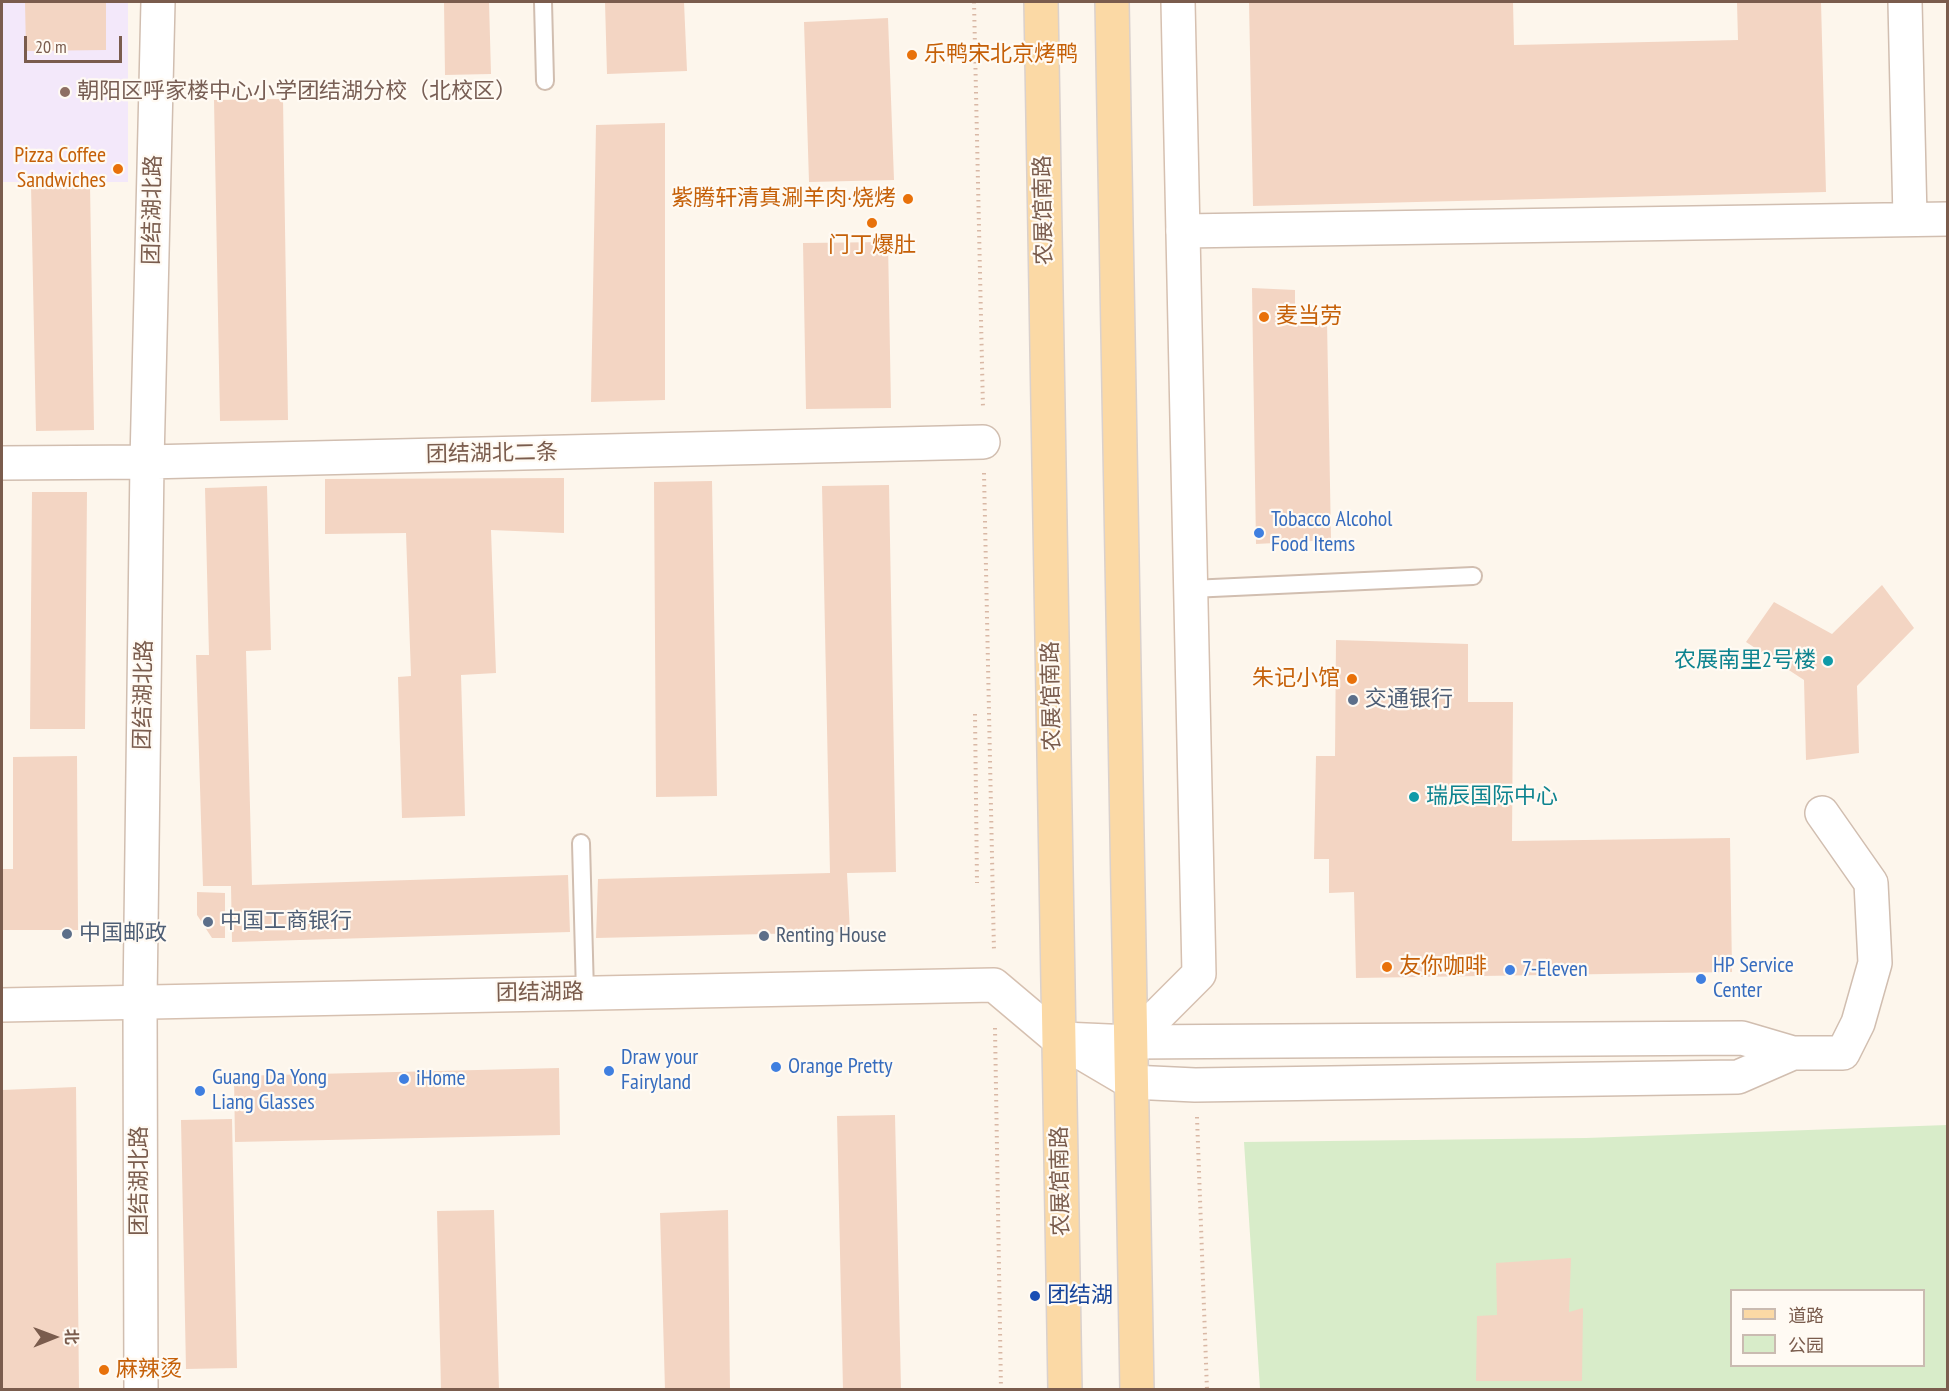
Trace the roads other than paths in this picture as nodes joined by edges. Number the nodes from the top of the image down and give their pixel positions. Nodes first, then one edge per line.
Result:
1 (158, 2) edge
2 (543, 2) edge
3 (1041, 2) edge
4 (1112, 2) edge
5 (1178, 2) edge
6 (1905, 2) edge
7 (544, 81) dead end
8 (1910, 219) junction
9 (1947, 219) edge
10 (1183, 231) junction
11 (983, 442) road end
12 (147, 462) junction
13 (2, 463) edge
14 (1473, 576) dead end
15 (1191, 589) junction
16 (1822, 813) dead end
17 (581, 843) dead end
18 (585, 993) junction
19 (140, 1002) junction
20 (2, 1005) edge
21 (1058, 1039) junction
22 (1131, 1042) junction
23 (1793, 1053) junction
24 (1131, 1082) junction
25 (141, 1389) edge
26 (1065, 1389) edge
27 (1137, 1389) edge

1 - 12 street, 团结湖北路
2 - 7 lane
3 - 21 main road, 农展馆南路
4 - 22 main road
5 - 10 street
6 - 8 street
8 - 9 street
8 - 10 street
10 - 15 street
11 - 12 street, 团结湖北二条
12 - 13 street, 团结湖北二条
12 - 19 street, 团结湖北路
14 - 15 lane
15 - 22 street
16 - 23 street
17 - 18 lane
18 - 19 street, 团结湖路
18 - 21 street, 团结湖路
19 - 20 street, 团结湖路
19 - 25 street, 团结湖北路
21 - 22 street
21 - 24 street
21 - 26 main road, 农展馆南路
22 - 23 street
22 - 24 main road
23 - 24 street
24 - 27 main road

